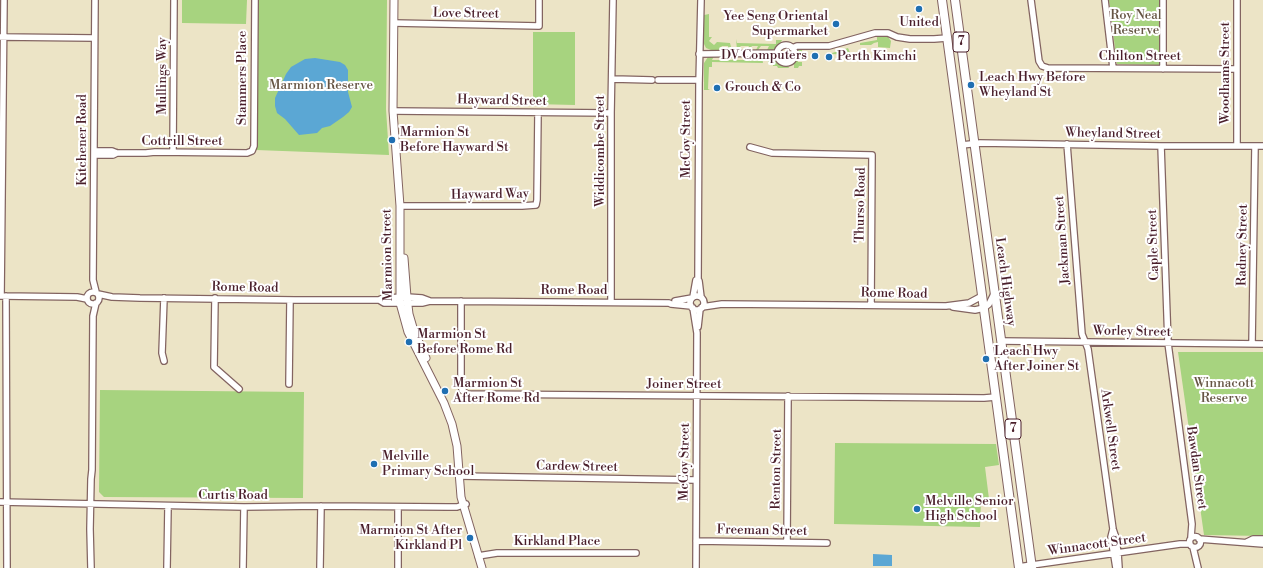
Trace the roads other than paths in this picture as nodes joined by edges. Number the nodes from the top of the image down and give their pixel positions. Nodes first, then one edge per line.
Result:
1 (4, 0) edge
2 (95, 0) edge
3 (174, 0) edge
4 (255, 0) edge
5 (394, 0) edge
6 (398, 0) edge
7 (539, 0) edge
8 (613, 0) edge
9 (701, 0) edge
10 (942, 0) edge
11 (956, 0) edge
12 (1030, 0) edge
13 (1104, 0) edge
14 (1164, 0) edge
15 (1237, 0) edge
16 (396, 24) junction
17 (2, 37) edge
18 (94, 38) junction
19 (948, 38) junction
20 (792, 48) junction
21 (699, 54) junction
22 (777, 54) junction
23 (1113, 68) junction
24 (1163, 69) junction
25 (1237, 69) junction
26 (613, 79) junction
27 (699, 80) junction
28 (395, 111) junction
29 (538, 113) junction
30 (611, 113) junction
31 (975, 143) junction
32 (1067, 144) junction
33 (962, 145) junction
34 (1161, 146) junction
35 (1237, 146) junction
36 (1255, 146) junction
37 (1263, 146) edge
38 (750, 147) dead end
39 (173, 152) junction
40 (95, 153) junction
41 (247, 153) joint
42 (401, 206) junction
43 (698, 279) junction
44 (995, 293) junction
45 (2, 296) edge
46 (982, 296) junction
47 (93, 297) junction
48 (164, 298) junction
49 (215, 298) junction
50 (692, 298) junction
51 (702, 299) junction
52 (290, 300) junction
53 (404, 300) junction
54 (461, 302) junction
55 (611, 302) junction
56 (669, 303) junction
57 (722, 304) junction
58 (872, 305) junction
59 (946, 306) junction
60 (692, 307) junction
61 (701, 308) junction
62 (984, 308) junction
63 (697, 333) junction
64 (1082, 334) joint
65 (1001, 341) junction
66 (1084, 342) junction
67 (1168, 343) junction
68 (1252, 344) junction
69 (1263, 344) edge
70 (164, 361) dead end
71 (289, 384) dead end
72 (239, 389) dead end
73 (697, 396) junction
74 (788, 396) junction
75 (996, 397) junction
76 (461, 476) junction
77 (695, 480) junction
78 (0, 502) edge
79 (7, 503) junction
80 (92, 504) junction
81 (465, 505) junction
82 (321, 506) junction
83 (398, 506) junction
84 (168, 507) junction
85 (244, 507) junction
86 (1263, 539) edge
87 (696, 541) junction
88 (787, 542) junction
89 (1195, 542) junction
90 (1247, 542) junction
91 (827, 543) dead end
92 (1263, 544) edge
93 (1116, 553) junction
94 (636, 554) dead end
95 (480, 555) junction
96 (1032, 567) edge
97 (7, 568) edge
98 (91, 568) edge
99 (167, 568) edge
100 (243, 568) edge
101 (320, 568) edge
102 (398, 568) edge
103 (482, 568) edge
104 (486, 568) edge
105 (696, 568) edge
106 (1019, 568) edge
107 (1116, 568) edge
108 (1119, 568) edge
109 (1198, 568) edge

1 - 17 street
2 - 18 street, Kitchener Road
3 - 39 street, Mullings Way
4 - 41 street, Stammers Place
5 - 16 main road, Marmion Street
6 - 16 main road, Marmion Street
7 - 16 street, Love Street
8 - 26 street, Widdicombe Street
9 - 21 street, McCoy Street
10 - 19 highway, Leach Highway / 7
11 - 31 highway, Leach Highway / 7
12 - 23 street, Chilton Street
13 - 23 street
14 - 24 street
15 - 25 street, Woodhams Street
16 - 28 main road, Marmion Street
17 - 18 street
17 - 45 street
18 - 40 street, Kitchener Road
19 - 20 street
19 - 33 highway, Leach Highway / 7
20 - 22 street
20 - 22 street
21 - 22 street
21 - 27 street, McCoy Street
23 - 24 street, Chilton Street
24 - 25 street, Chilton Street
25 - 35 street, Woodhams Street
26 - 27 street
26 - 30 street, Widdicombe Street
27 - 43 street, McCoy Street
28 - 29 street, Hayward Street
28 - 42 main road, Marmion Street
29 - 30 street, Hayward Street
29 - 42 street, Hayward Way
30 - 55 street, Widdicombe Street
31 - 32 street, Wheyland Street
31 - 33 street, Wheyland Street
31 - 44 highway, Leach Highway / 7
32 - 34 street, Wheyland Street
32 - 64 street, Jackman Street
33 - 46 highway, Leach Highway / 7
34 - 35 street, Wheyland Street
34 - 67 street, Caple Street
35 - 36 street, Wheyland Street
36 - 37 street, Wheyland Street
36 - 68 street, Radney Street
38 - 58 street, Thurso Road
39 - 40 street, Cottrill Street
39 - 41 street, Cottrill Street
40 - 47 street, Kitchener Road
42 - 53 main road, Marmion Street
43 - 50 street, McCoy Street
43 - 51 street, McCoy Street
44 - 62 street
44 - 65 highway, Leach Highway / 7
45 - 47 street, Rome Road
45 - 79 street
46 - 59 street, Rome Road
46 - 62 highway, Leach Highway / 7
47 - 48 street, Rome Road
47 - 80 street, Kitchener Road
48 - 49 street, Rome Road
48 - 70 street
49 - 52 street, Rome Road
49 - 72 street
50 - 51 street
50 - 56 street, Rome Road
50 - 60 street
51 - 57 street, Rome Road
51 - 61 street
52 - 53 street, Rome Road
52 - 71 street
53 - 54 street, Rome Road
53 - 76 main road, Marmion Street
54 - 55 street, Rome Road
54 - 73 street, Joiner Street
55 - 56 street, Rome Road
56 - 60 street, Rome Road
57 - 58 street, Rome Road
57 - 61 street, Rome Road
58 - 59 street, Rome Road
59 - 62 street, Rome Road
60 - 61 street
60 - 63 street, McCoy Street
61 - 63 street, McCoy Street
62 - 75 highway, Leach Highway / 7
63 - 73 street, McCoy Street
64 - 66 street, Arkwell Street
65 - 66 street, Worley Street
65 - 96 highway, Leach Highway / 7
66 - 67 street, Worley Street
66 - 93 street, Arkwell Street
67 - 68 street, Worley Street
67 - 89 street, Bawdan Street
68 - 69 street, Worley Street
73 - 74 street, Joiner Street
73 - 77 street, McCoy Street
74 - 75 street, Joiner Street
74 - 88 street, Renton Street
75 - 106 highway, Leach Highway / 7
76 - 77 street, Cardew Street
76 - 81 main road, Marmion Street
77 - 87 street, McCoy Street
78 - 79 street, Curtis Road
79 - 80 street, Curtis Road
79 - 97 street
80 - 84 street, Curtis Road
80 - 98 street, Kitchener Road
81 - 83 street, Curtis Road
81 - 95 main road, Marmion Street
82 - 83 street, Curtis Road
82 - 85 street, Curtis Road
82 - 101 street
83 - 102 street
84 - 85 street, Curtis Road
84 - 99 street
85 - 100 street
86 - 90 street
87 - 88 street, Freeman Street
87 - 105 street, McCoy Street
88 - 91 street, Freeman Street
89 - 90 street
89 - 93 street, Winnacott Street
89 - 109 street, Bawdan Street
90 - 92 street
93 - 96 street, Winnacott Street
93 - 107 street, Arkwell Street
93 - 108 street, Arkwell Street
94 - 95 street, Kirkland Place
95 - 103 main road, Marmion Street
95 - 104 main road, Marmion Street
96 - 106 street, Winnacott Street

